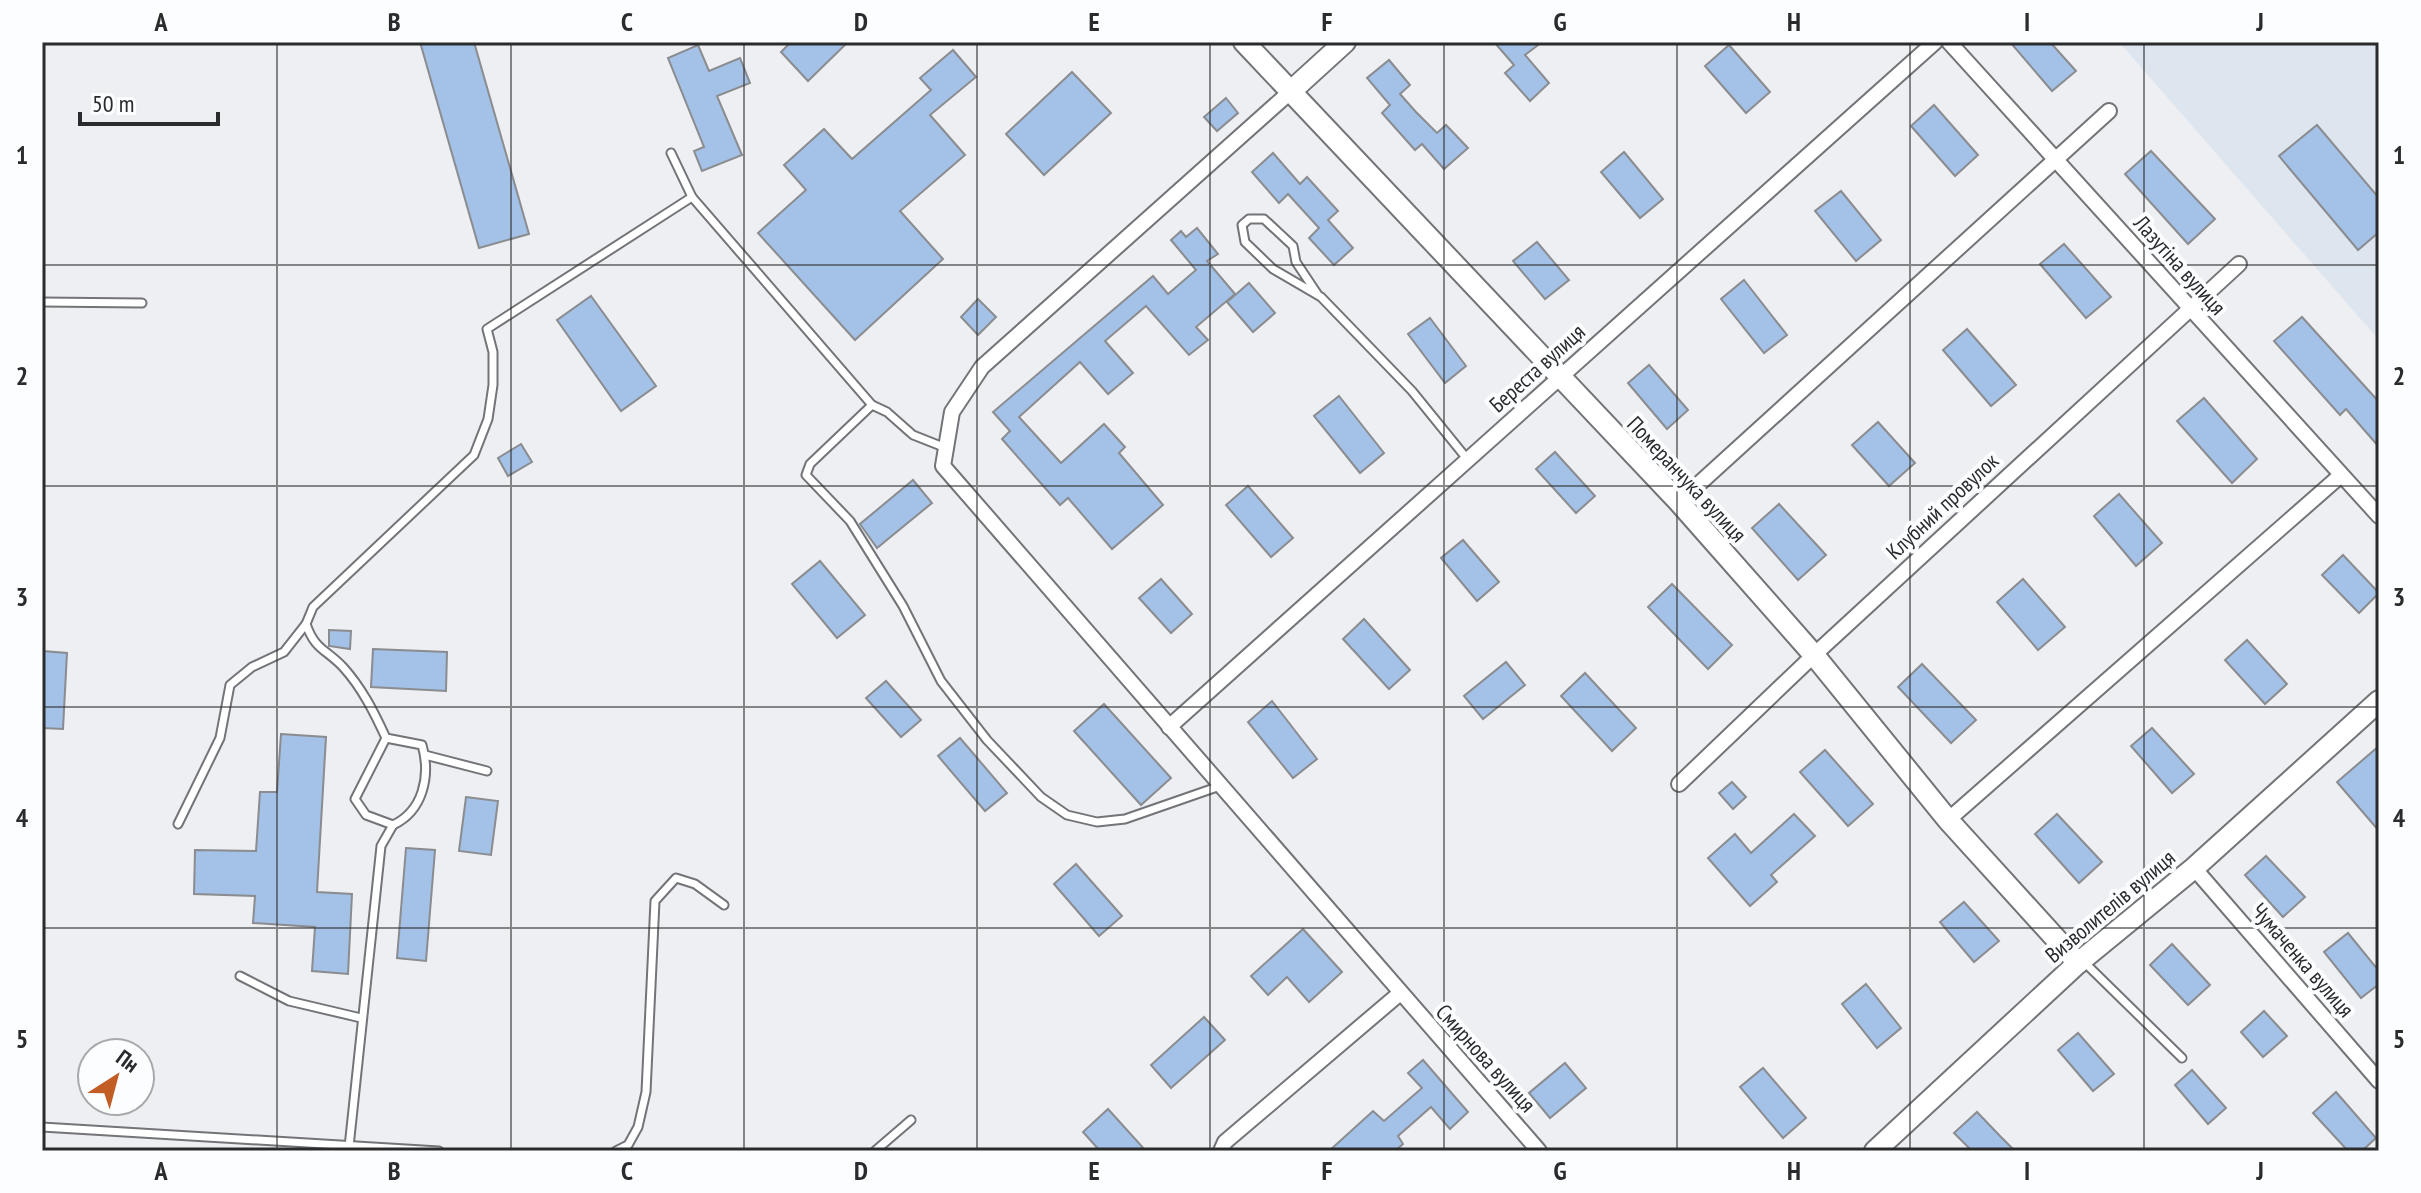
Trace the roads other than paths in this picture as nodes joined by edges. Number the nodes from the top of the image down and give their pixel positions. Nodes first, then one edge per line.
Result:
1 (1244, 42) edge
2 (1345, 42) edge
3 (1935, 42) edge
4 (1949, 42) edge
5 (1289, 93) junction
6 (2109, 111) dead end
7 (671, 153) dead end
8 (2056, 160) junction
9 (692, 197) junction
10 (2239, 264) dead end
11 (1318, 295) junction
12 (42, 302) edge
13 (142, 303) dead end
14 (2190, 309) junction
15 (1558, 378) junction
16 (872, 405) junction
17 (946, 448) junction
18 (1468, 460) junction
19 (2340, 476) junction
20 (1679, 502) junction
21 (2379, 516) edge
22 (306, 624) junction
23 (1814, 655) junction
24 (2379, 701) edge
25 (1169, 727) junction
26 (386, 738) junction
27 (425, 755) junction
28 (487, 771) dead end
29 (1679, 784) dead end
30 (1220, 786) junction
31 (1948, 820) junction
32 (178, 824) dead end
33 (393, 825) junction
34 (2194, 868) junction
35 (724, 905) dead end
36 (2080, 961) junction
37 (240, 976) dead end
38 (1399, 994) junction
39 (361, 1018) junction
40 (2182, 1058) dead end
41 (2379, 1081) edge
42 (911, 1120) dead end
43 (42, 1127) edge
44 (349, 1147) junction
45 (1885, 1148) edge
46 (332, 1149) edge
47 (439, 1151) edge
48 (616, 1151) edge
49 (875, 1151) edge
50 (1221, 1151) edge
51 (1539, 1151) edge

1 - 5 street, Померанчука вулиця
2 - 5 street
3 - 15 street, Береста вулиця
4 - 8 street, Лазутіна вулиця
5 - 15 street, Померанчука вулиця
5 - 17 street
6 - 8 street
7 - 9 lane
8 - 14 street, Лазутіна вулиця
8 - 20 street
9 - 16 lane
9 - 22 lane
10 - 14 street, Клубний провулок
11 - 11 lane
11 - 18 lane
12 - 13 lane
14 - 19 street, Лазутіна вулиця
14 - 23 street, Клубний провулок
15 - 18 street, Береста вулиця
15 - 20 street, Померанчука вулиця
16 - 17 lane
16 - 30 lane
17 - 25 street, Смирнова вулиця
18 - 25 street, Береста вулиця
19 - 21 street, Лазутіна вулиця
19 - 31 street
20 - 23 street, Померанчука вулиця
22 - 26 lane
22 - 32 lane
23 - 29 street, Клубний провулок
23 - 31 street, Померанчука вулиця
24 - 34 street, Визволителів вулиця
25 - 30 street, Смирнова вулиця
26 - 27 lane
26 - 33 lane
27 - 28 lane
27 - 33 lane
30 - 38 street, Смирнова вулиця
31 - 36 street, Померанчука вулиця
33 - 39 lane
34 - 36 street, Визволителів вулиця
34 - 41 street, Чумаченка вулиця
35 - 48 lane
36 - 40 lane
36 - 45 street, Визволителів вулиця
37 - 39 lane
38 - 50 street
38 - 51 street, Смирнова вулиця
39 - 44 lane
42 - 49 lane
43 - 46 lane
44 - 46 lane
44 - 47 lane

